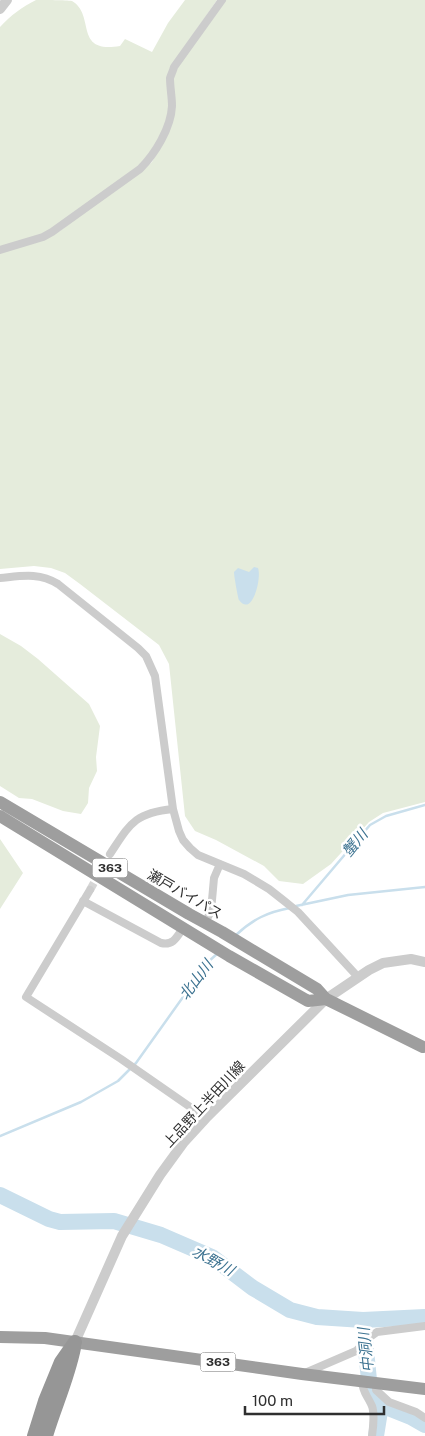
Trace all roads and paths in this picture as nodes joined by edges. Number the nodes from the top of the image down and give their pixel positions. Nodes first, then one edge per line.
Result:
1 (7, 0) edge
2 (222, 0) edge
3 (0, 9) edge
4 (0, 250) edge
5 (0, 578) edge
6 (0, 802) edge
7 (173, 809) junction
8 (0, 816) edge
9 (110, 854) tunnel mouth
10 (220, 864) junction
11 (90, 890) tunnel mouth
12 (83, 902) junction
13 (205, 923) junction
14 (183, 928) junction
15 (425, 962) edge
16 (358, 977) junction
17 (326, 999) junction
18 (424, 1048) edge
19 (206, 1118) junction
20 (425, 1326) edge
21 (0, 1337) edge
22 (75, 1342) junction
23 (302, 1374) junction
24 (362, 1382) junction
25 (376, 1384) junction
26 (425, 1389) edge
27 (425, 1418) edge
28 (34, 1436) edge
29 (46, 1436) edge
30 (372, 1436) edge

1 - 3 street
2 - 4 street
5 - 7 street
6 - 13 highway, 瀬戸バイパス / 363
7 - 9 street
7 - 10 street
8 - 14 highway, 瀬戸バイパス / 363
10 - 13 street
10 - 16 street
11 - 12 street
12 - 14 street
12 - 19 street
13 - 17 highway, 瀬戸バイパス / 363
14 - 17 highway, 瀬戸バイパス / 363
15 - 16 street, 上品野上半田川線
16 - 17 street, 上品野上半田川線
17 - 18 highway, 瀬戸バイパス / 363
17 - 19 street, 上品野上半田川線
19 - 22 street, 上品野上半田川線
20 - 23 street
21 - 22 highway, 363
22 - 23 highway, 363
22 - 28 highway
22 - 29 highway
23 - 24 highway, 363
24 - 25 highway, 363
24 - 30 street
25 - 26 highway, 363
25 - 27 street

